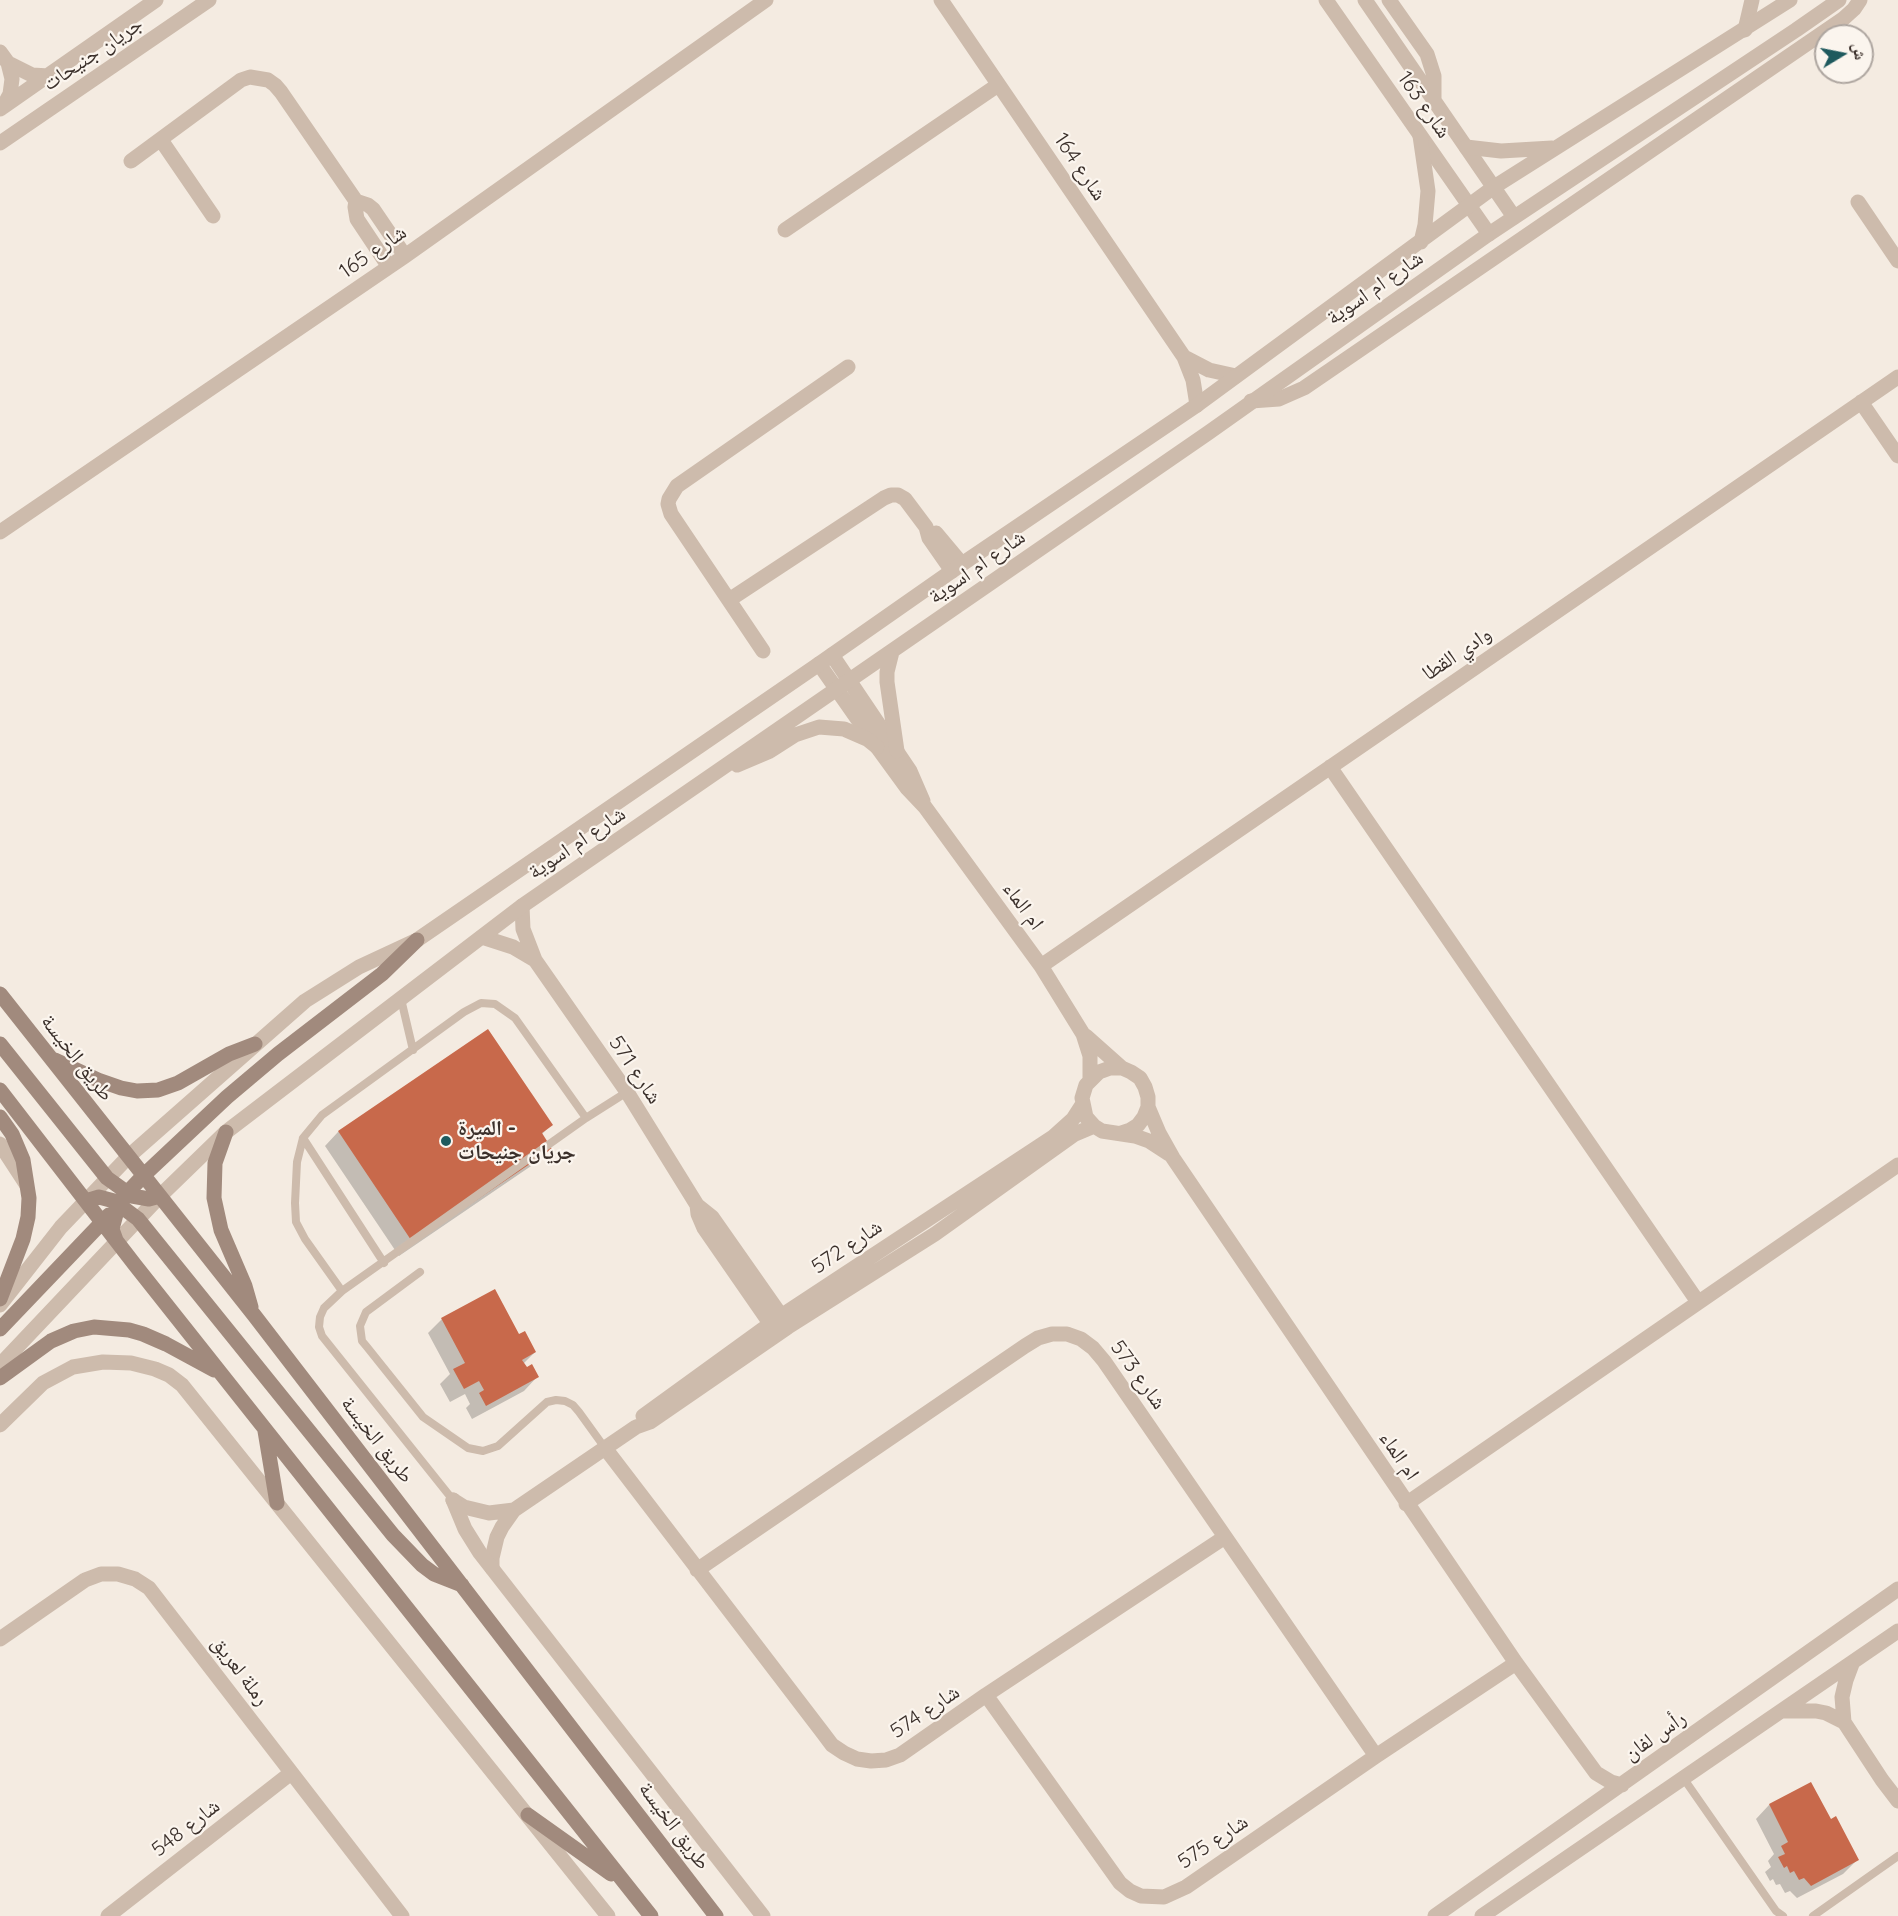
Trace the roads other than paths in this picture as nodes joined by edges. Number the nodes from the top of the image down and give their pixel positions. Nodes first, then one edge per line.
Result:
1 (156, 0) edge
2 (209, 0) edge
3 (766, 0) edge
4 (940, 0) edge
5 (1326, 0) edge
6 (1365, 0) edge
7 (1389, 0) edge
8 (1752, 0) edge
9 (1790, 0) edge
10 (1839, 0) edge
11 (1860, 0) edge
12 (1745, 30) junction
13 (4, 58) edge
14 (49, 76) junction
15 (998, 85) junction
16 (1434, 98) junction
17 (1, 109) edge
18 (1420, 136) junction
19 (161, 140) junction
20 (0, 143) edge
21 (1466, 147) junction
22 (1558, 147) junction
23 (131, 161) dead end
24 (1494, 187) junction
25 (356, 201) junction
26 (1858, 202) dead end
27 (1469, 206) junction
28 (213, 216) dead end
29 (1514, 217) junction
30 (785, 230) dead end
31 (1489, 234) junction
32 (1421, 242) junction
33 (405, 256) junction
34 (1898, 261) edge
35 (389, 267) junction
36 (1184, 357) junction
37 (848, 367) dead end
38 (1236, 376) junction
39 (1898, 377) edge
40 (1251, 401) junction
41 (1862, 402) junction
42 (1197, 405) junction
43 (1898, 456) edge
44 (0, 532) edge
45 (957, 567) junction
46 (729, 600) junction
47 (763, 651) dead end
48 (892, 652) junction
49 (832, 655) junction
50 (819, 664) junction
51 (843, 686) junction
52 (877, 747) junction
53 (897, 751) junction
54 (1330, 767) junction
55 (722, 768) junction
56 (925, 807) junction
57 (522, 906) junction
58 (482, 938) junction
59 (417, 940) junction
60 (535, 960) junction
61 (1041, 966) junction
62 (0, 994) edge
63 (401, 997) junction
64 (1083, 1034) junction
65 (0, 1044) edge
66 (255, 1044) junction
67 (413, 1050) junction
68 (52, 1059) junction
69 (1122, 1068) junction
70 (1090, 1079) junction
71 (0, 1090) edge
72 (627, 1092) junction
73 (1082, 1105) junction
74 (1148, 1107) junction
75 (0, 1117) edge
76 (586, 1118) junction
77 (1094, 1126) junction
78 (226, 1132) junction
79 (1121, 1133) junction
80 (303, 1138) junction
81 (0, 1144) edge
82 (129, 1156) junction
83 (1173, 1158) junction
84 (1898, 1165) edge
85 (144, 1175) junction
86 (107, 1178) junction
87 (28, 1187) junction
88 (160, 1196) junction
89 (122, 1198) junction
90 (86, 1201) junction
91 (138, 1219) junction
92 (103, 1223) junction
93 (117, 1242) junction
94 (384, 1263) junction
95 (420, 1272) dead end
96 (342, 1291) junction
97 (0, 1299) edge
98 (1698, 1302) junction
99 (0, 1305) edge
100 (254, 1315) junction
101 (780, 1325) junction
102 (0, 1329) edge
103 (0, 1365) edge
104 (222, 1375) junction
105 (0, 1378) edge
106 (0, 1425) edge
107 (264, 1428) junction
108 (605, 1448) junction
109 (453, 1500) junction
110 (277, 1503) junction
111 (1406, 1504) junction
112 (514, 1510) junction
113 (1225, 1537) junction
114 (492, 1568) junction
115 (697, 1570) junction
116 (463, 1585) junction
117 (1898, 1589) edge
118 (1898, 1631) edge
119 (0, 1639) edge
120 (1516, 1663) junction
121 (1852, 1664) junction
122 (986, 1695) junction
123 (1783, 1711) junction
124 (1844, 1722) junction
125 (1376, 1756) junction
126 (291, 1773) junction
127 (1596, 1773) junction
128 (1684, 1779) junction
129 (1622, 1785) junction
130 (1898, 1801) edge
131 (1588, 1809) junction
132 (528, 1815) junction
133 (1898, 1856) edge
134 (625, 1883) junction
135 (108, 1916) edge
136 (402, 1916) edge
137 (608, 1916) edge
138 (651, 1916) edge
139 (717, 1916) edge
140 (763, 1916) edge
141 (1435, 1916) edge
142 (1482, 1916) edge
143 (1783, 1916) edge
144 (1813, 1916) edge

1 - 14 street, جريان جنيحات
2 - 20 street, جريان جنيحات
3 - 33 street, شارع 165
4 - 15 street, شارع 164
5 - 18 street, شارع 163
6 - 16 street, شارع 163
7 - 16 street
8 - 12 street
9 - 12 street, شارع ام اسوية
10 - 29 street, شارع ام اسوية
11 - 40 street
12 - 22 street, شارع ام اسوية
13 - 14 street
13 - 17 street
14 - 17 street, جريان جنيحات
15 - 30 street
15 - 36 street, شارع 164
16 - 21 street, شارع 163
18 - 27 street, شارع 163
18 - 32 street
19 - 23 street
19 - 25 street
19 - 28 street
21 - 22 street
21 - 24 street, شارع 163
22 - 24 street, شارع ام اسوية
24 - 27 street, شارع ام اسوية
24 - 29 street, شارع 163
25 - 33 street
25 - 35 street
26 - 34 street
27 - 31 street, شارع 163
27 - 32 street, شارع ام اسوية
29 - 31 street, شارع ام اسوية
31 - 40 street, شارع ام اسوية
32 - 38 street, شارع ام اسوية
33 - 35 street, شارع 165
35 - 44 street, شارع 165
36 - 38 street, شارع 164
36 - 42 street, شارع 164
37 - 46 street
38 - 42 street, شارع ام اسوية
39 - 41 street, وادي القطا
40 - 48 street, شارع ام اسوية
41 - 43 street
41 - 54 street, وادي القطا
42 - 45 street, شارع ام اسوية
45 - 46 street
45 - 49 street, شارع ام اسوية
46 - 47 street
48 - 51 street, شارع ام اسوية
48 - 53 street
49 - 50 street, شارع ام اسوية
49 - 51 street, ام الماء
50 - 51 street, ام الماء
50 - 59 street, شارع ام اسوية
51 - 52 street, ام الماء
51 - 53 street, ام الماء
51 - 55 street, شارع ام اسوية
52 - 55 street
52 - 56 street, ام الماء
53 - 56 street, ام الماء
54 - 61 street, وادي القطا
54 - 98 street
55 - 57 street, شارع ام اسوية
56 - 61 street, ام الماء
57 - 58 street, شارع ام اسوية
57 - 60 street, شارع 571
58 - 60 street, شارع 571
58 - 63 street, شارع ام اسوية
59 - 66 street, شارع ام اسوية
59 - 85 main road
60 - 72 street, شارع 571
61 - 64 street, ام الماء
62 - 68 main road, طريق الخيسة
63 - 67 lane
63 - 78 street, شارع ام اسوية
64 - 69 street, ام الماء
64 - 70 street, ام الماء
65 - 86 main road
66 - 68 main road
66 - 82 street, شارع ام اسوية
67 - 76 lane
67 - 80 lane
68 - 82 main road, طريق الخيسة
69 - 70 street
69 - 74 street
70 - 73 street
71 - 90 main road
72 - 76 lane
72 - 101 street, شارع 571
73 - 77 street
73 - 101 street, شارع 572
74 - 79 street
74 - 83 street, ام الماء
75 - 87 main road
76 - 94 lane
77 - 79 street
77 - 101 street, شارع 572
78 - 88 street, شارع ام اسوية
78 - 100 main road
79 - 83 street, ام الماء
80 - 94 lane
80 - 96 lane
81 - 87 street
82 - 85 main road, طريق الخيسة
82 - 86 street, شارع ام اسوية
82 - 89 main road
83 - 111 street, ام الماء
84 - 98 street
85 - 88 main road, طريق الخيسة
85 - 89 main road
86 - 89 main road
86 - 90 street, شارع ام اسوية
87 - 97 main road
88 - 89 main road
88 - 91 street, شارع ام اسوية
88 - 100 main road, طريق الخيسة
89 - 90 main road
89 - 91 main road
89 - 92 main road
89 - 93 main road
90 - 92 main road
90 - 99 street, شارع ام اسوية
91 - 93 street, شارع ام اسوية
91 - 116 main road
92 - 93 main road
92 - 102 main road
93 - 103 street, شارع ام اسوية
93 - 104 main road
94 - 96 lane
95 - 108 lane
96 - 109 lane
98 - 111 street
100 - 116 main road, طريق الخيسة
101 - 108 street, شارع 572
104 - 105 main road
104 - 107 main road
106 - 110 street
107 - 110 main road
107 - 134 main road
108 - 112 street, شارع 572
108 - 115 street, شارع 574
109 - 112 street
109 - 114 street, طريق الخيسة
110 - 132 street
111 - 120 street, ام الماء
112 - 114 street, شارع 572
113 - 115 street, شارع 573
113 - 122 street, شارع 574
113 - 125 street, شارع 573
114 - 140 street, طريق الخيسة
115 - 122 street, شارع 574
116 - 139 main road, طريق الخيسة
117 - 129 street, رأس لفان
118 - 121 street
119 - 126 street, رملة لعريق
120 - 125 street, شارع 575
120 - 127 street, ام الماء
121 - 123 street
121 - 124 street
122 - 125 street, شارع 575
123 - 124 street
123 - 128 street
124 - 130 street
126 - 135 street, شارع 548
126 - 136 street, رملة لعريق
127 - 129 street, ام الماء
127 - 131 street
128 - 142 street
128 - 143 lane
129 - 131 street, رأس لفان
131 - 141 street, رأس لفان
132 - 134 main road
132 - 137 street
133 - 144 lane
134 - 138 main road

